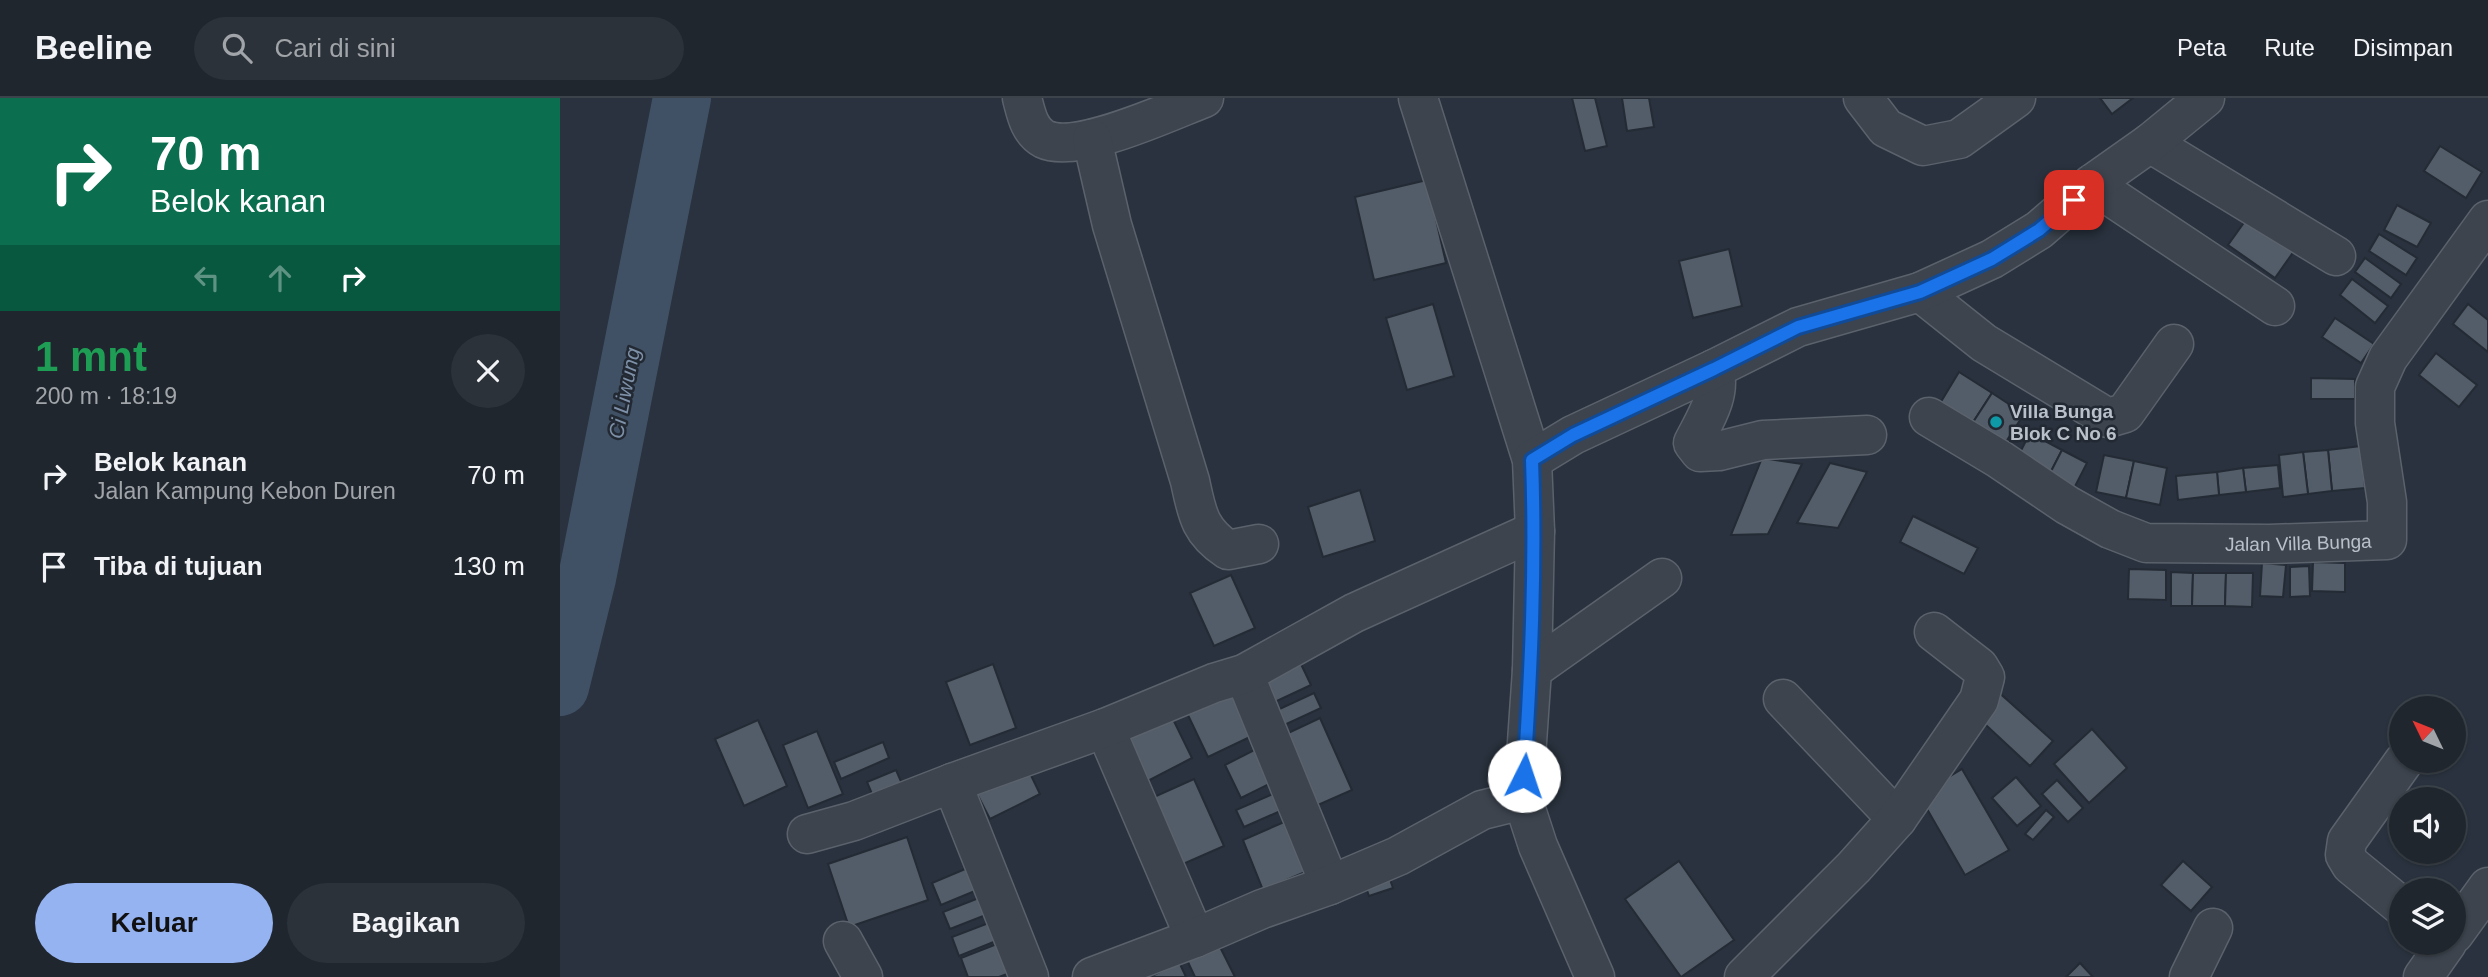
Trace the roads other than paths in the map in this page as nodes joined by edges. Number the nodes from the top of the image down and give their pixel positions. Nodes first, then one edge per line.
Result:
1 (1022, 98) edge
2 (1204, 98) edge
3 (1418, 98) edge
4 (1863, 98) edge
5 (2016, 98) edge
6 (2205, 98) edge
7 (1129, 112) edge
8 (1092, 139) junction
9 (2150, 143) junction
10 (2092, 184) junction
11 (2488, 220) edge
12 (2336, 256) dead end
13 (1920, 292) junction
14 (2276, 306) dead end
15 (2174, 344) dead end
16 (1714, 369) junction
17 (1929, 417) dead end
18 (1867, 435) dead end
19 (1532, 460) junction
20 (1535, 531) junction
21 (1259, 544) dead end
22 (1662, 578) dead end
23 (1934, 632) dead end
24 (1532, 670) junction
25 (1244, 674) junction
26 (1783, 699) dead end
27 (1105, 728) junction
28 (2395, 774) edge
29 (953, 783) junction
30 (1523, 800) junction
31 (1897, 819) junction
32 (807, 834) dead end
33 (1330, 885) junction
34 (2488, 887) edge
35 (2389, 896) edge
36 (2466, 917) edge
37 (2213, 928) dead end
38 (1195, 938) junction
39 (843, 941) dead end
40 (2439, 955) edge
41 (863, 977) edge
42 (1029, 977) edge
43 (1092, 977) edge
44 (1595, 977) edge
45 (1744, 977) edge
46 (2189, 977) edge
47 (2423, 977) edge

1 - 8 street
2 - 7 street
3 - 19 street
4 - 5 street
6 - 9 street
7 - 8 street
8 - 21 street
9 - 10 street
9 - 12 street
10 - 13 street
10 - 14 street
11 - 17 street, Jalan Villa Bunga
13 - 15 street
13 - 16 street
16 - 18 street
16 - 19 street
19 - 20 street
20 - 24 street
20 - 25 street
22 - 24 street
23 - 31 street
24 - 30 street
25 - 27 street
25 - 33 street
26 - 31 street
27 - 29 street
27 - 38 street
28 - 35 street
29 - 32 street
29 - 42 street
30 - 33 street
30 - 44 street
31 - 45 street
33 - 38 street
34 - 36 street
37 - 46 street
38 - 43 street
39 - 41 street
40 - 47 street

